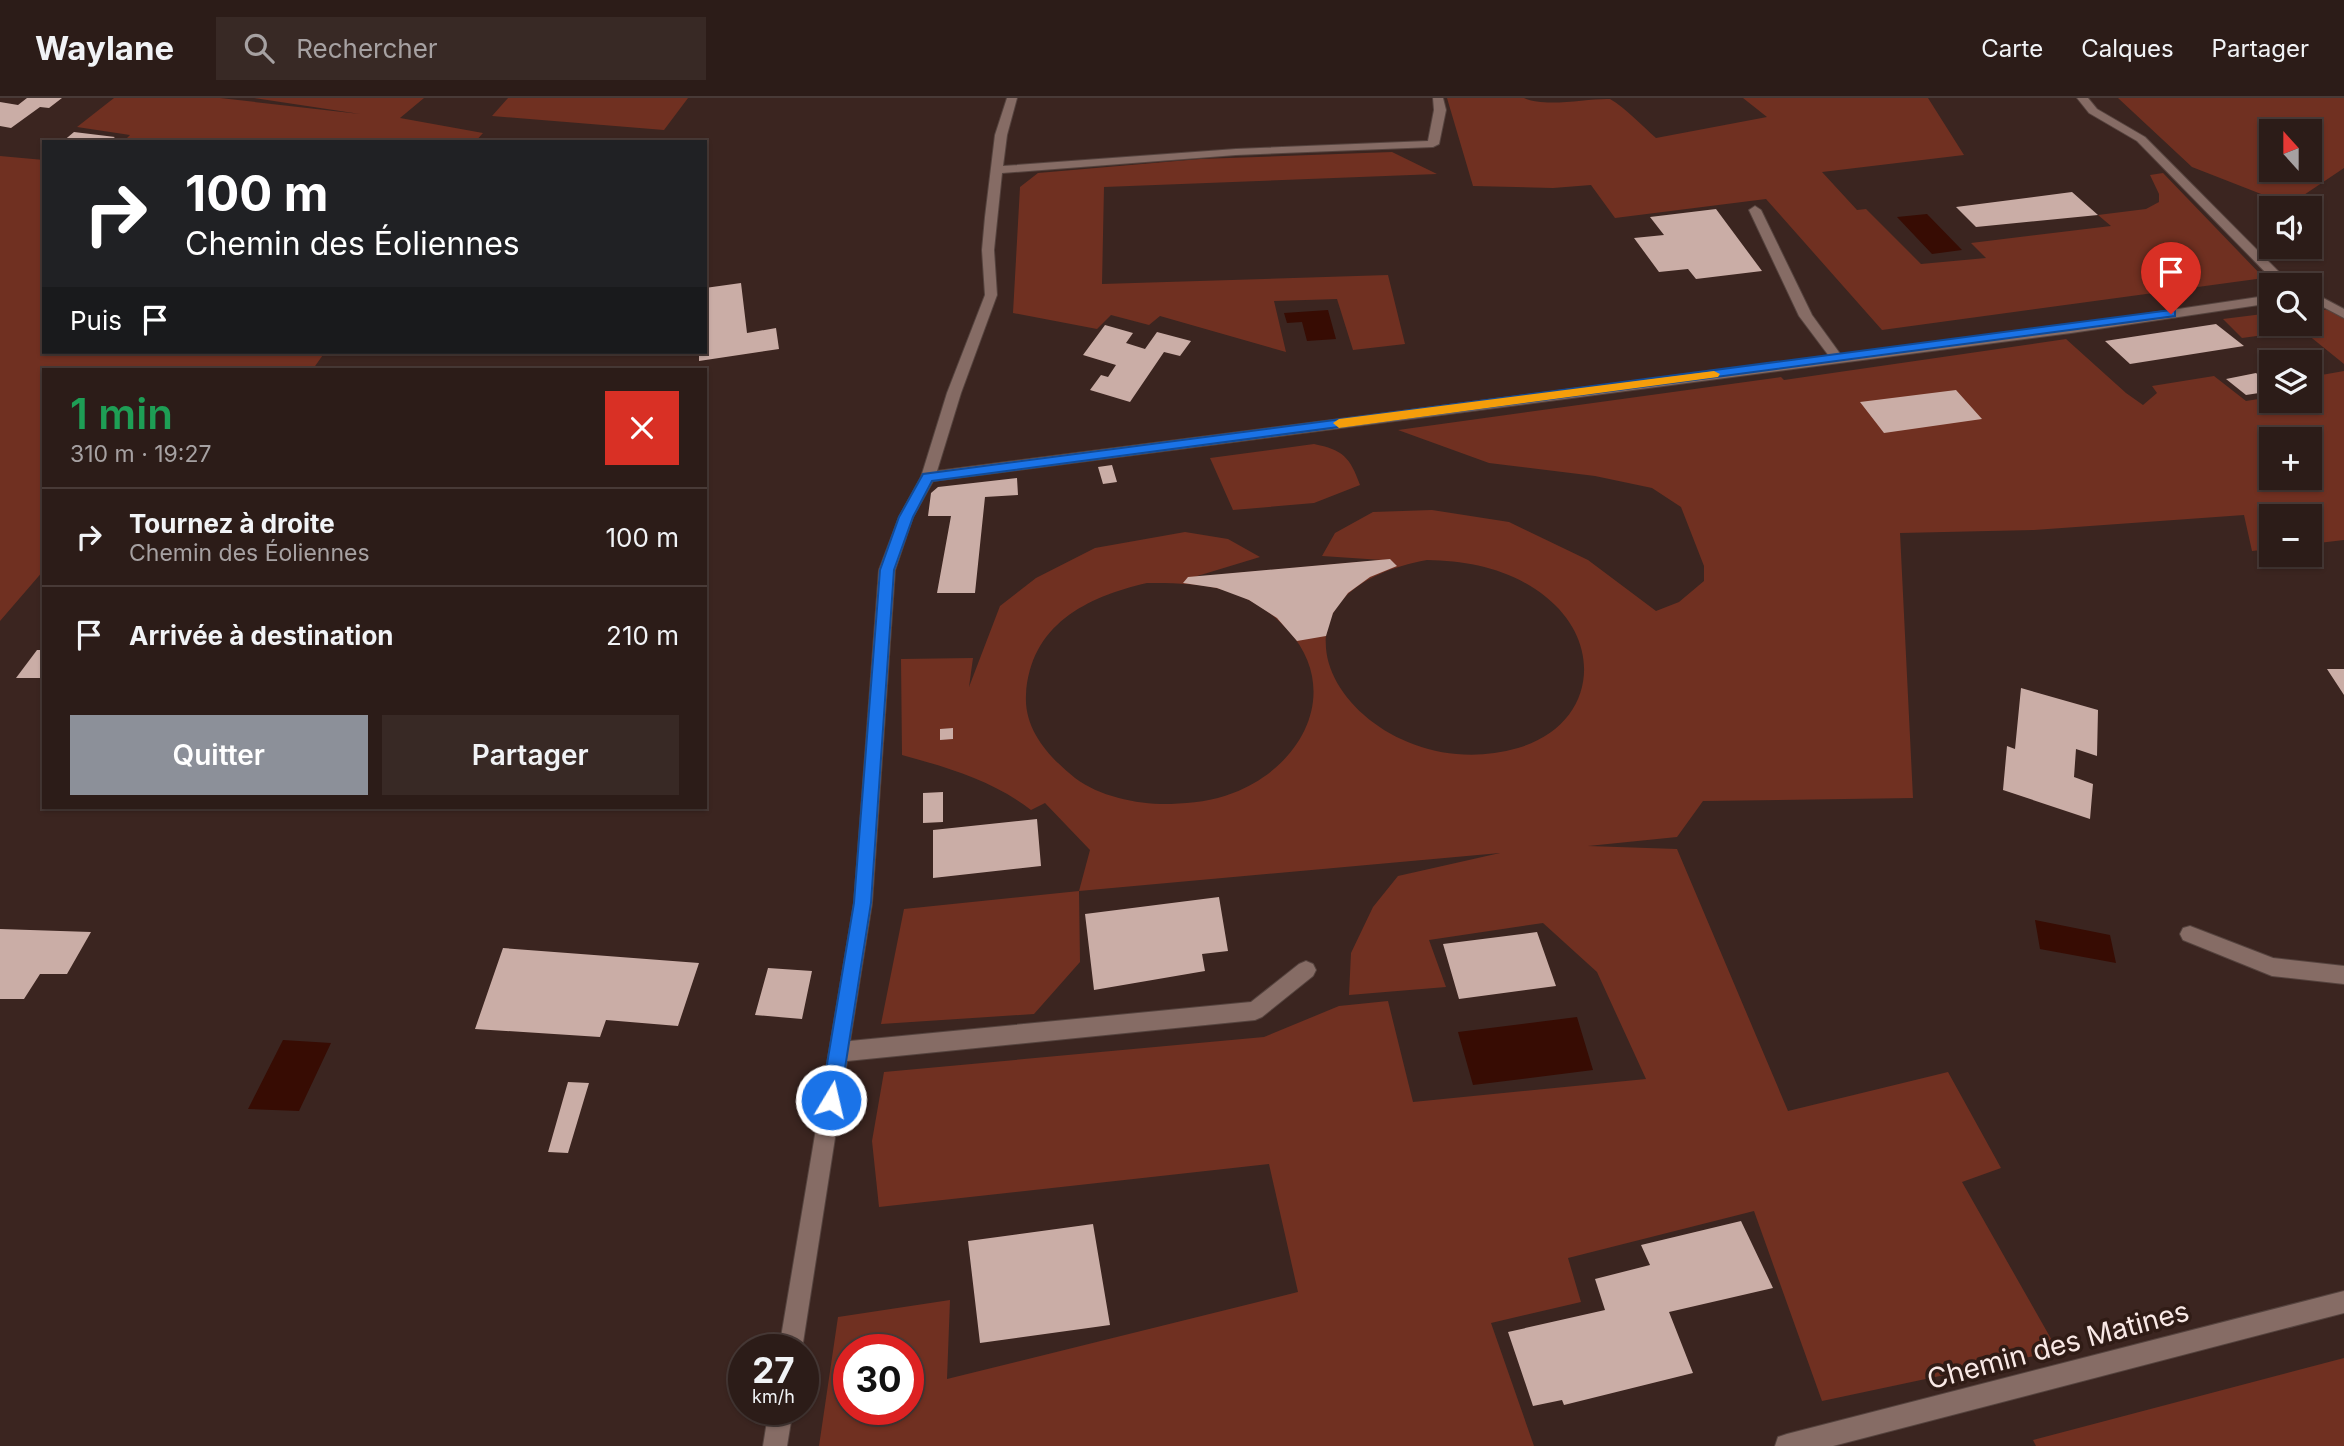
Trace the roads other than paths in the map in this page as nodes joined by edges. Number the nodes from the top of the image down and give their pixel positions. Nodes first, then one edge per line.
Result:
1 (1012, 98) edge
2 (1438, 98) edge
3 (2082, 98) edge
4 (998, 170) junction
5 (1755, 210) dead end
6 (2273, 273) edge
7 (2259, 301) edge
8 (2322, 302) edge
9 (2344, 314) edge
10 (1837, 358) junction
11 (928, 477) junction
12 (2190, 934) dead end
13 (1306, 970) dead end
14 (2344, 975) edge
15 (839, 1052) junction
16 (2344, 1301) edge
17 (792, 1334) edge
18 (778, 1425) edge
19 (775, 1446) edge
20 (1787, 1446) edge

1 - 4 street
2 - 4 street
3 - 6 street
4 - 11 street
5 - 10 street
7 - 10 street
8 - 9 street
10 - 11 street
11 - 15 street
12 - 14 street
13 - 15 street
15 - 17 street
16 - 20 street, Chemin des Matines
18 - 19 street

